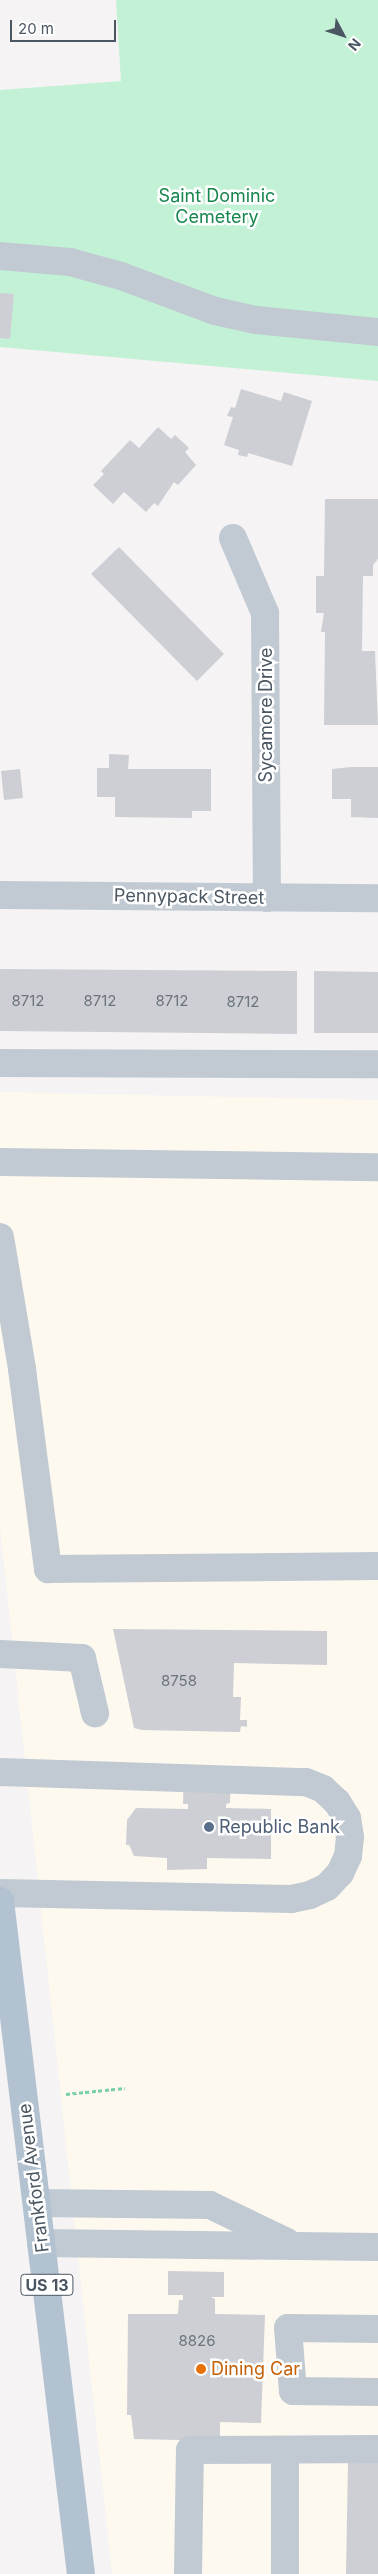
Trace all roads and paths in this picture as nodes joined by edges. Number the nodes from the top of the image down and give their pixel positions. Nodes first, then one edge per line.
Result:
1 (0, 256) edge
2 (378, 332) edge
3 (233, 538) dead end
4 (0, 895) edge
5 (267, 898) junction
6 (378, 898) edge
7 (0, 1063) edge
8 (378, 1064) edge
9 (0, 1162) edge
10 (378, 1167) edge
11 (0, 1237) edge
12 (378, 1566) edge
13 (0, 1654) edge
14 (95, 1713) dead end
15 (0, 1772) edge
16 (0, 1893) edge
17 (0, 1901) edge
18 (6, 1997) edge
19 (125, 2088) dead end
20 (66, 2094) dead end
21 (37, 2203) junction
22 (41, 2243) junction
23 (295, 2246) junction
24 (378, 2248) edge
25 (378, 2328) edge
26 (378, 2392) edge
27 (378, 2449) edge
28 (285, 2450) junction
29 (81, 2574) edge
30 (188, 2574) edge
31 (285, 2574) edge

1 - 2 street
3 - 5 street, Sycamore Drive
4 - 5 street, Pennypack Street
5 - 6 street, Pennypack Street
7 - 8 street
9 - 10 street
11 - 12 street
13 - 14 street
15 - 16 street
17 - 18 main road, Frankford Avenue / US 13
18 - 21 main road, Frankford Avenue / US 13
19 - 20 path
21 - 22 main road, Frankford Avenue / US 13
21 - 23 street
22 - 23 street
22 - 29 main road, Frankford Avenue / US 13
23 - 24 street
25 - 26 street
27 - 28 street
28 - 30 street
28 - 31 street

